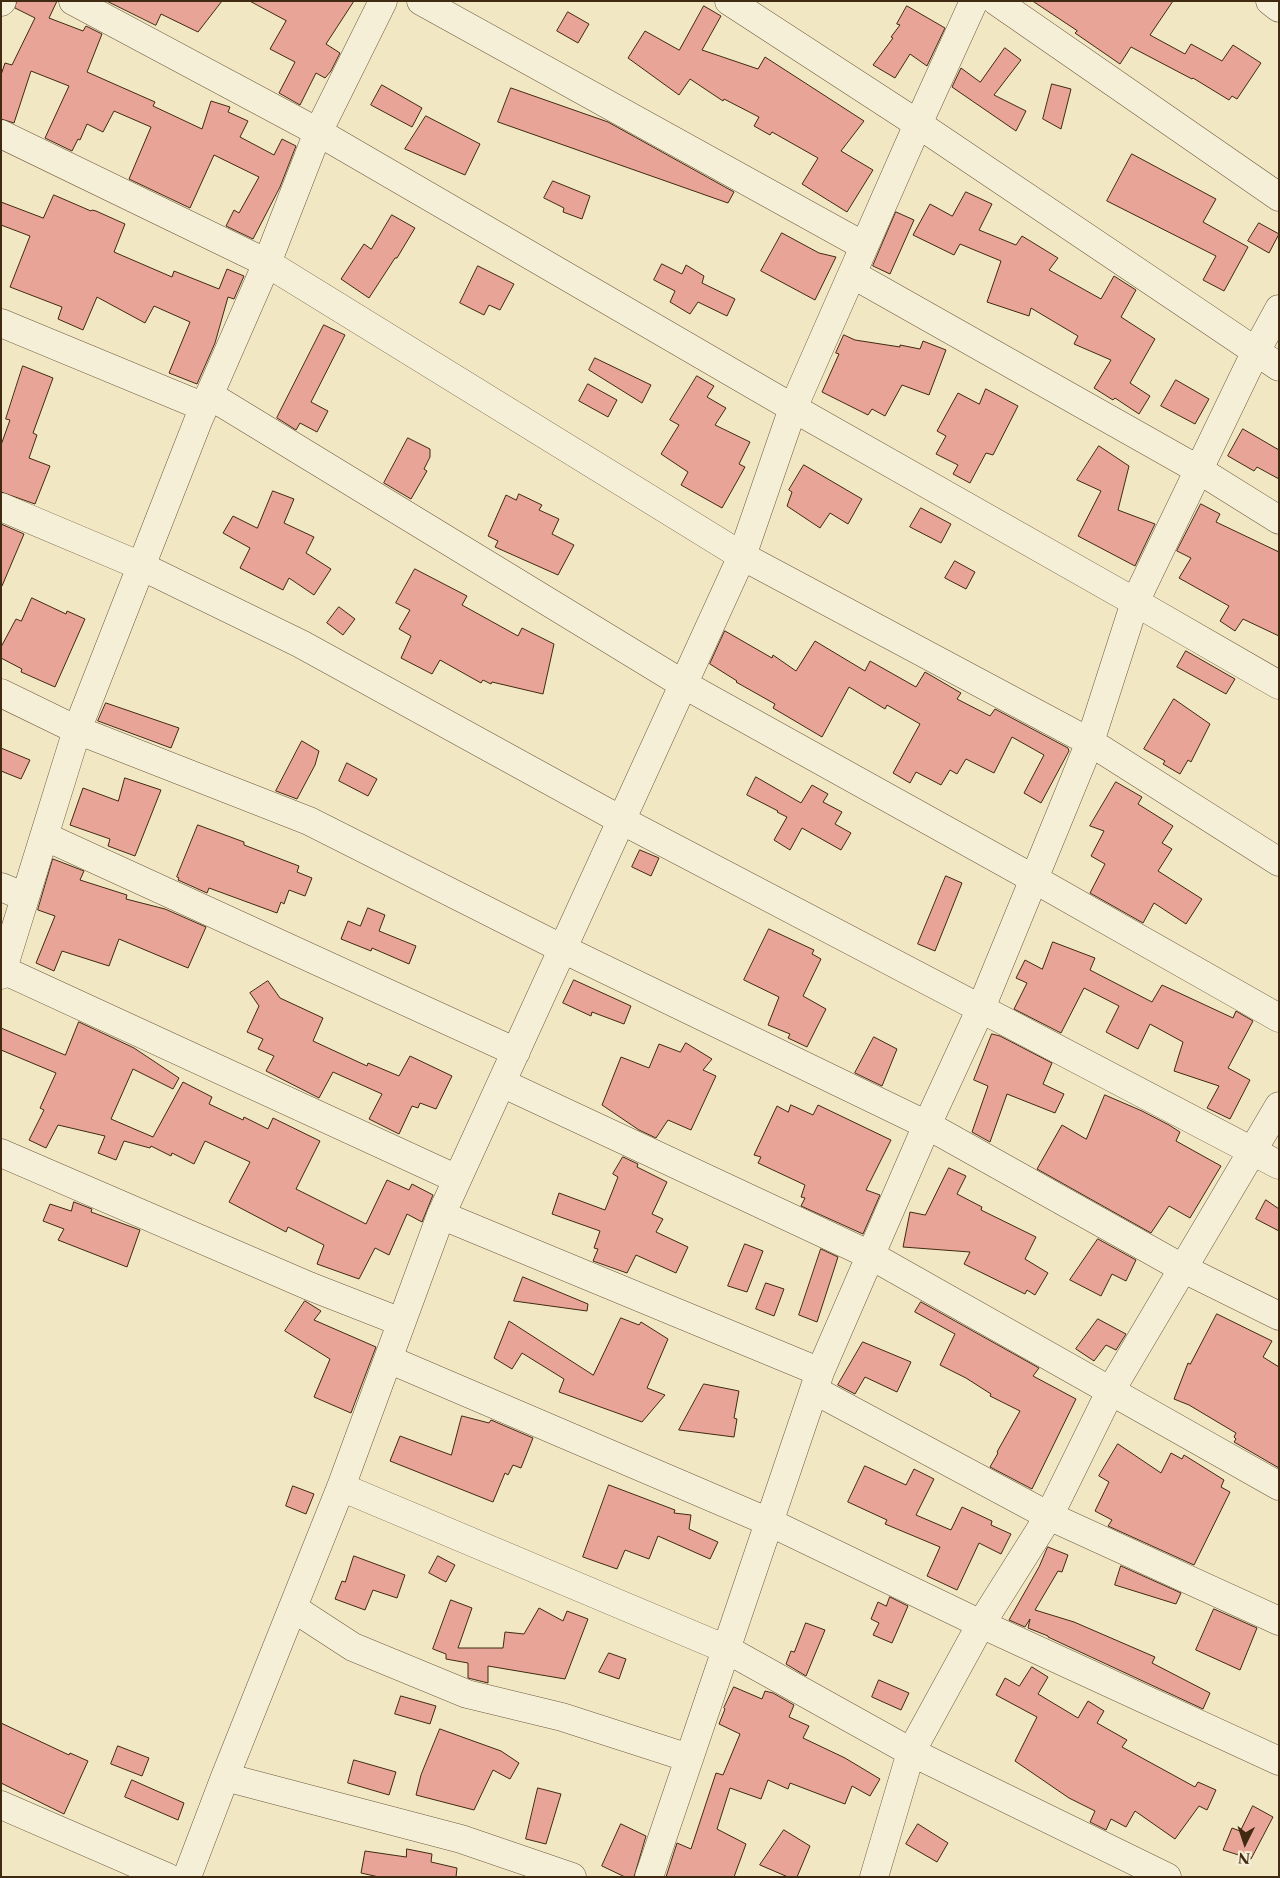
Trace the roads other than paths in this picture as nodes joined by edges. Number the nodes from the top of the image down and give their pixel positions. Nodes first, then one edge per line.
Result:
1 (73, 1) edge
2 (383, 1) edge
3 (421, 1) edge
4 (729, 1) edge
5 (974, 1) edge
6 (996, 1) edge
7 (1270, 1) edge
8 (1279, 8) edge
9 (918, 124) junction
10 (318, 132) junction
11 (1, 134) edge
12 (1279, 197) edge
13 (864, 246) junction
14 (267, 263) junction
15 (852, 274) junction
16 (1279, 309) edge
17 (1, 323) edge
18 (1255, 353) junction
19 (1279, 367) edge
20 (207, 401) junction
21 (793, 408) junction
22 (1199, 470) junction
23 (1, 506) edge
24 (1279, 520) edge
25 (742, 556) junction
26 (142, 566) junction
27 (1135, 602) junction
28 (684, 684) junction
29 (1279, 685) edge
30 (1, 693) edge
31 (78, 730) junction
32 (1090, 742) junction
33 (621, 820) junction
34 (44, 836) junction
35 (1279, 862) edge
36 (1034, 879) junction
37 (13, 892) edge
38 (563, 949) junction
39 (2, 972) edge
40 (981, 1008) junction
41 (1279, 1018) edge
42 (516, 1052) junction
43 (502, 1083) junction
44 (1279, 1106) edge
45 (927, 1125) junction
46 (1252, 1152) junction
47 (1, 1153) edge
48 (1279, 1165) edge
49 (458, 1179) junction
50 (441, 1215) junction
51 (870, 1255) junction
52 (1184, 1269) junction
53 (1279, 1316) edge
54 (401, 1322) junction
55 (388, 1359) junction
56 (817, 1381) junction
57 (1112, 1390) junction
58 (1279, 1486) edge
59 (341, 1487) junction
60 (1049, 1516) junction
61 (769, 1522) junction
62 (293, 1608) junction
63 (1279, 1622) edge
64 (981, 1624) junction
65 (726, 1649) junction
66 (911, 1752) junction
67 (689, 1758) junction
68 (1279, 1761) edge
69 (225, 1777) junction
70 (1, 1805) edge
71 (167, 1877) edge
72 (187, 1877) edge
73 (572, 1877) edge
74 (649, 1877) edge
75 (874, 1877) edge
76 (1167, 1877) edge

1 - 10 street
2 - 10 street
3 - 13 street
4 - 9 street
5 - 9 street
6 - 12 street
7 - 8 street
9 - 13 street
9 - 18 street
10 - 14 street
10 - 21 street
11 - 14 street
13 - 15 street
14 - 20 street
14 - 25 street
15 - 21 street
15 - 22 street
16 - 18 street
17 - 20 street
18 - 19 street
18 - 22 street
20 - 26 street
20 - 28 street
21 - 25 street
21 - 27 street
22 - 24 street
22 - 27 street
23 - 26 street
25 - 28 street
25 - 32 street
26 - 31 street
26 - 33 street
27 - 29 street
27 - 32 street
28 - 33 street
28 - 36 street
30 - 31 street
31 - 34 street
31 - 38 street
32 - 35 street
32 - 36 street
33 - 38 street
33 - 40 street
34 - 37 street
34 - 42 street
36 - 40 street
36 - 41 street
37 - 39 street
38 - 42 street
38 - 45 street
39 - 49 street
40 - 45 street
40 - 46 street
42 - 43 street
43 - 49 street
43 - 51 street
44 - 46 street
45 - 51 street
45 - 52 street
46 - 48 street
46 - 52 street
47 - 54 street
49 - 50 street
50 - 54 street
50 - 56 street
51 - 56 street
51 - 57 street
52 - 53 street
52 - 57 street
54 - 55 street
55 - 59 street
55 - 61 street
56 - 60 street
56 - 61 street
57 - 58 street
57 - 60 street
59 - 62 street
59 - 65 street
60 - 63 street
60 - 64 street
61 - 64 street
61 - 65 street
62 - 67 street
62 - 69 street
64 - 66 street
64 - 68 street
65 - 66 street
65 - 67 street
66 - 75 street
66 - 76 street
67 - 74 street
69 - 72 street
69 - 73 street
70 - 71 street

